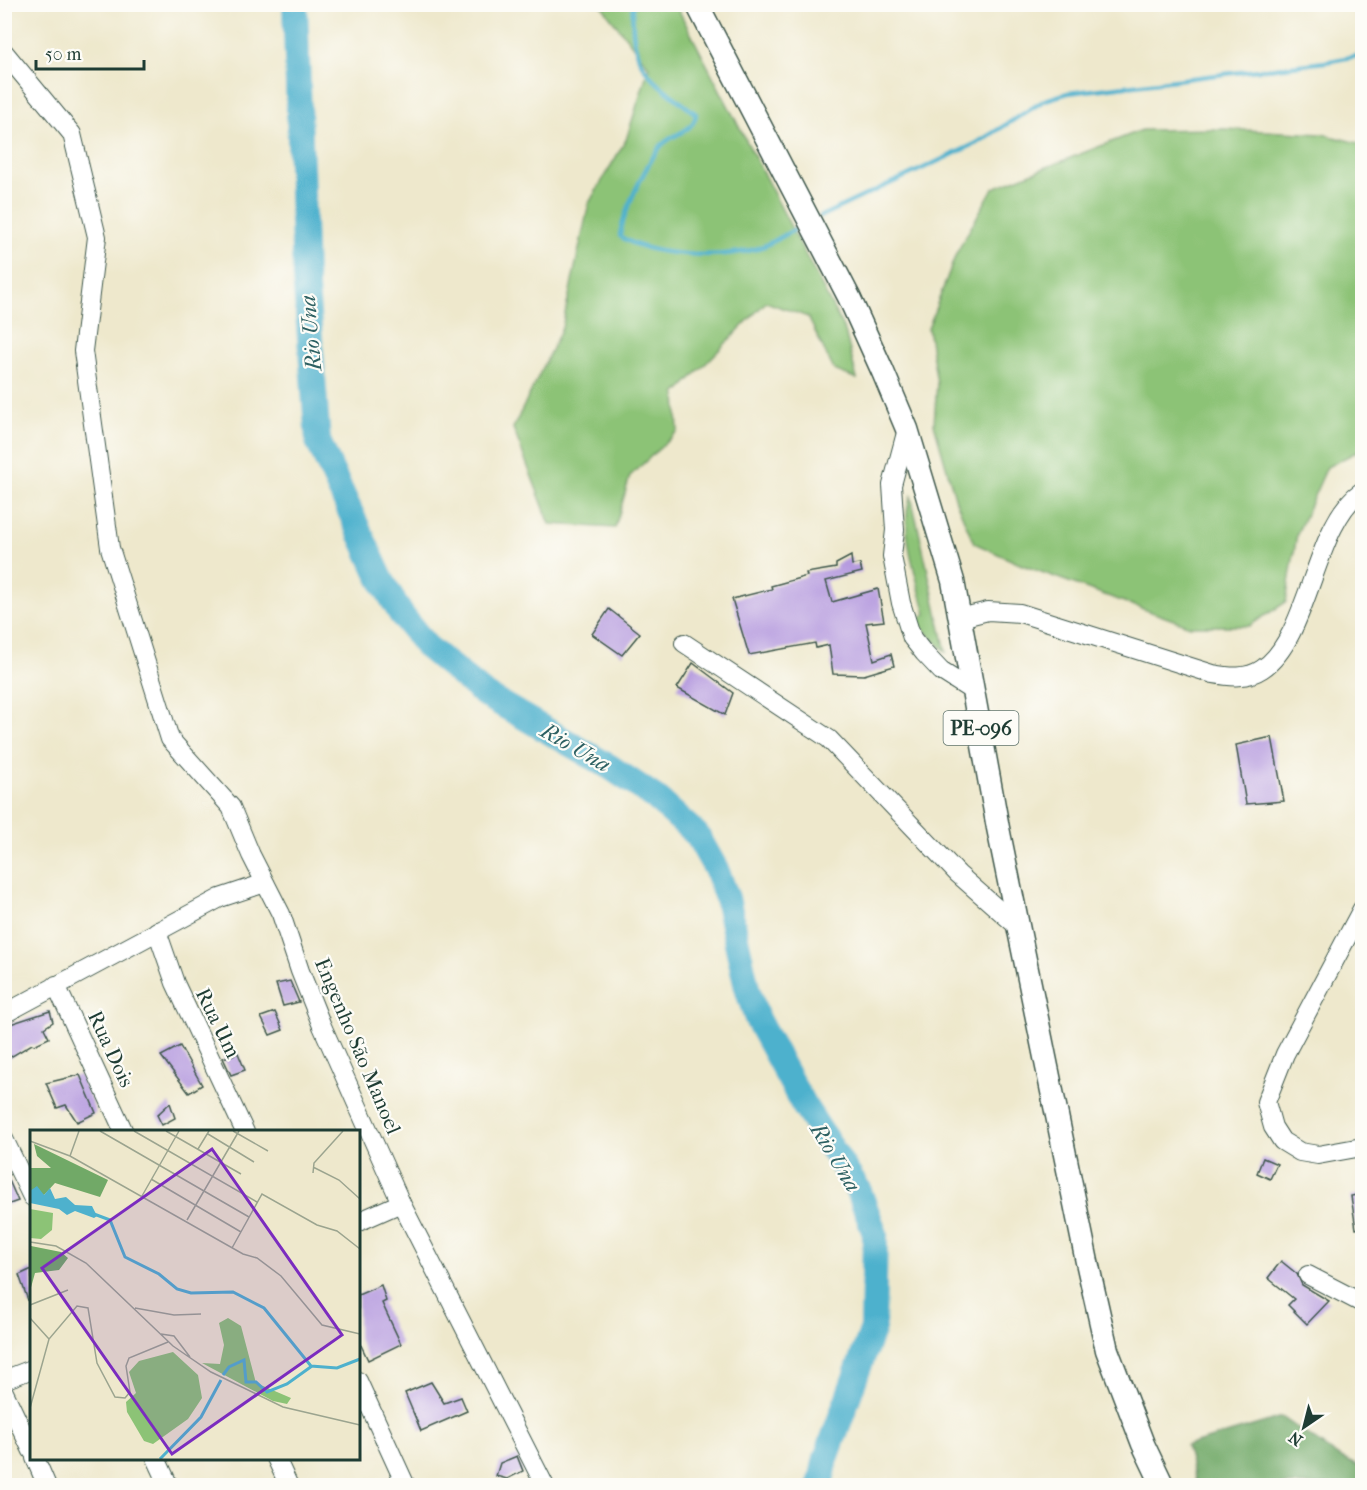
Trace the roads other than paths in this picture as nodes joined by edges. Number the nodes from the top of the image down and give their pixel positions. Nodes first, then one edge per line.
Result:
1 (697, 4) edge
2 (4, 52) edge
3 (907, 429) junction
4 (1362, 491) edge
5 (960, 618) junction
6 (684, 644) dead end
7 (974, 692) junction
8 (265, 883) junction
9 (1362, 909) edge
10 (1017, 926) junction
11 (157, 931) junction
12 (56, 985) junction
13 (4, 1014) edge
14 (124, 1130) edge
15 (245, 1130) edge
16 (4, 1138) edge
17 (1362, 1147) edge
18 (30, 1193) edge
19 (401, 1203) junction
20 (360, 1221) edge
21 (1308, 1275) dead end
22 (1362, 1303) edge
23 (30, 1369) edge
24 (4, 1380) edge
25 (360, 1386) edge
26 (4, 1392) edge
27 (30, 1447) edge
28 (36, 1460) edge
29 (157, 1460) edge
30 (277, 1460) edge
31 (47, 1485) edge
32 (169, 1485) edge
33 (289, 1485) edge
34 (406, 1485) edge
35 (545, 1485) edge
36 (1163, 1485) edge

1 - 3 main road, PE-096
2 - 8 street, Engenho São Manoel
3 - 5 main road, PE-096
3 - 7 street
4 - 5 street
5 - 7 main road, PE-096
6 - 10 street
7 - 10 main road, PE-096
8 - 11 street
8 - 19 street, Engenho São Manoel
9 - 17 street
10 - 36 main road, PE-096
11 - 12 street
11 - 15 street, Rua Um
12 - 13 street
12 - 14 street, Rua Dois
16 - 18 street
19 - 20 street
19 - 35 street, Engenho São Manoel
21 - 22 street
23 - 24 street
25 - 34 street
26 - 27 street
28 - 31 street
29 - 32 street
30 - 33 street

